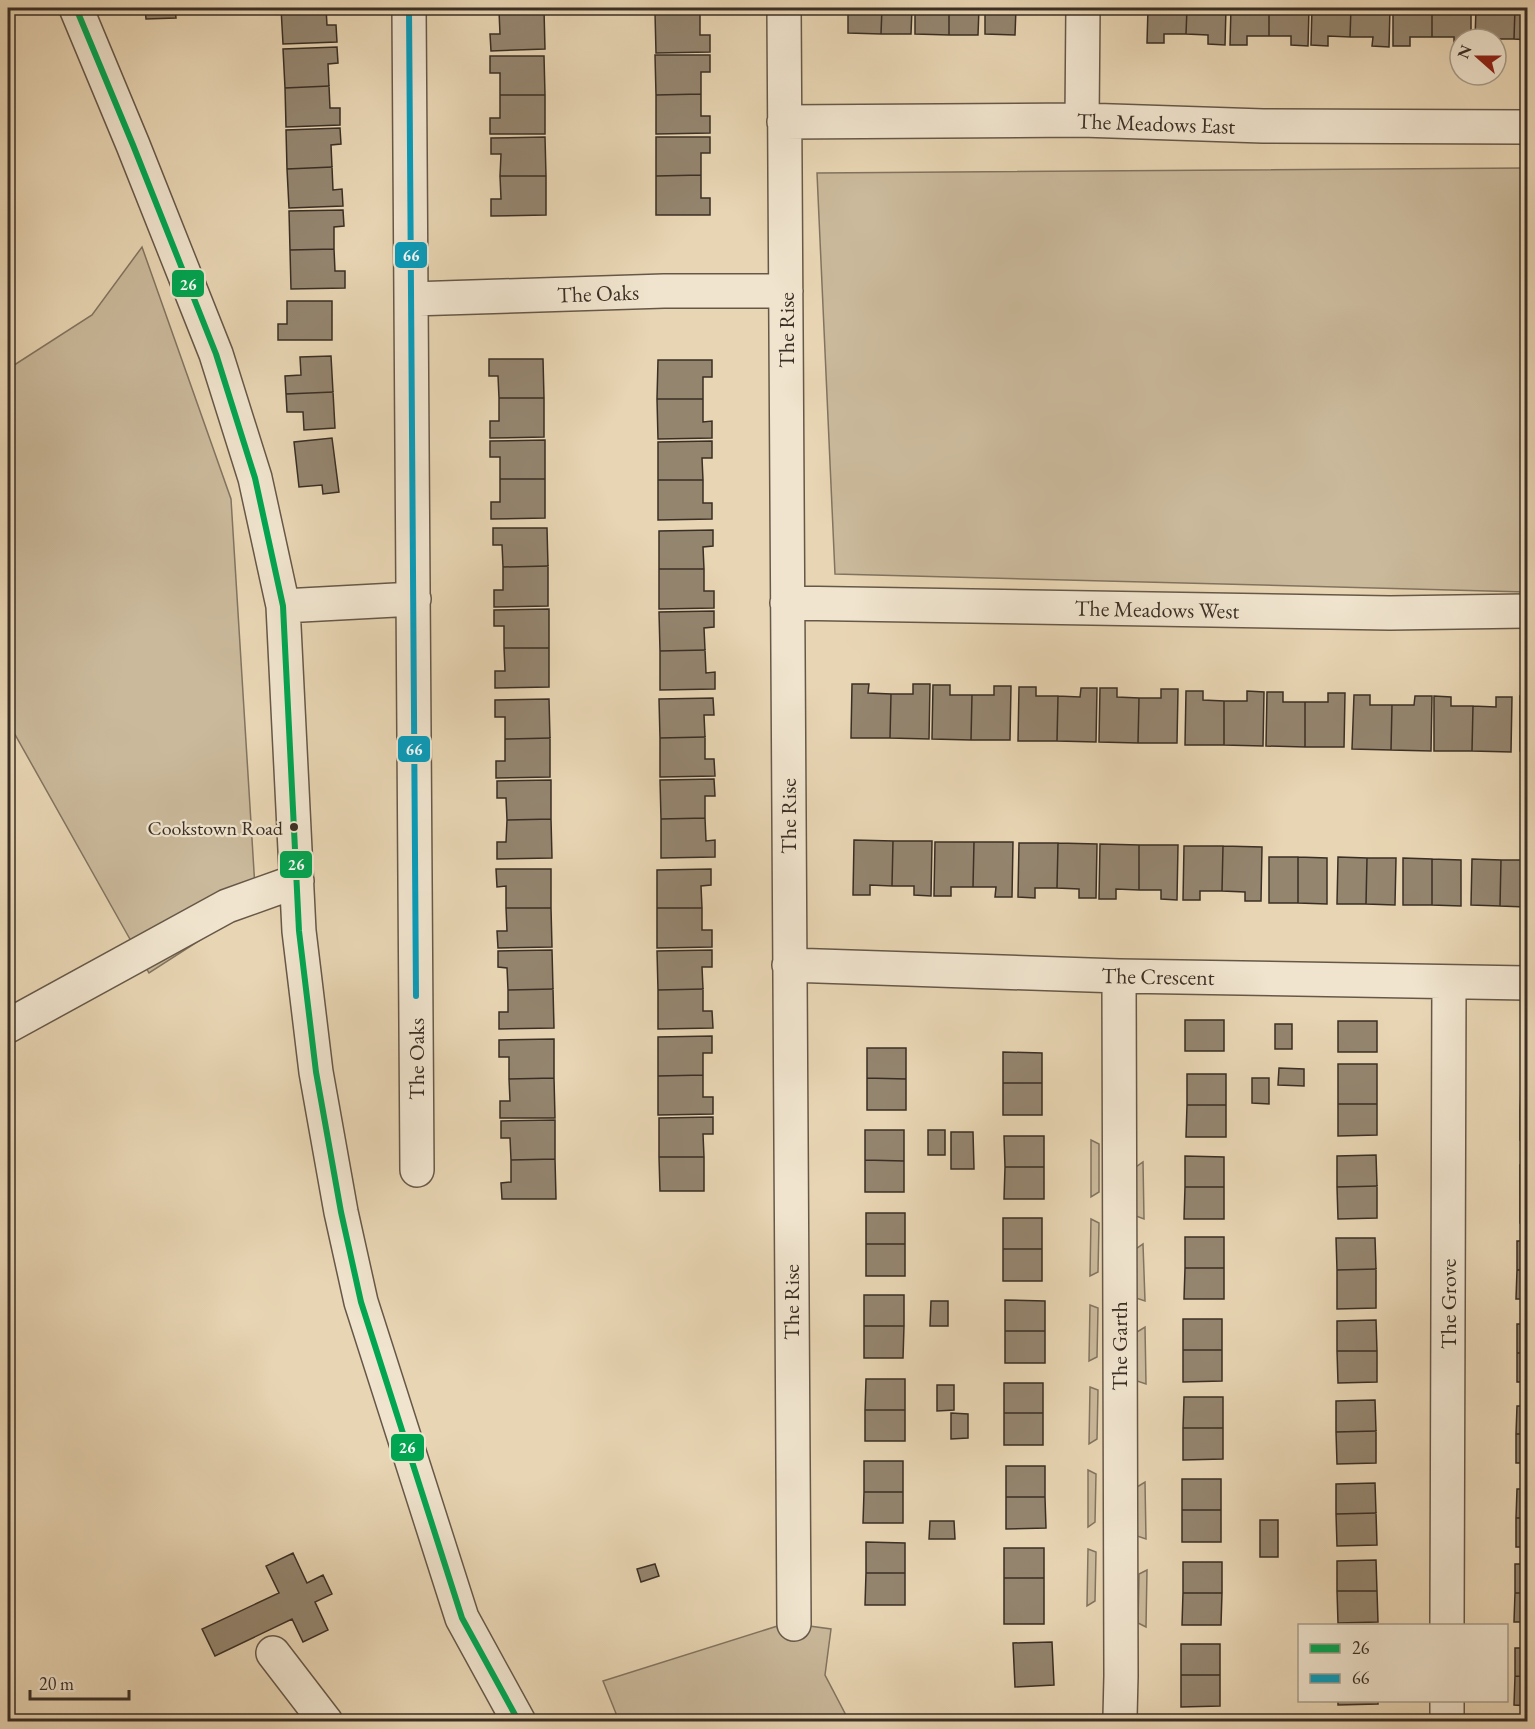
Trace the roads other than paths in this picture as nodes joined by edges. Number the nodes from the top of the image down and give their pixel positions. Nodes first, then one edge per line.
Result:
1 (76, 8) edge
2 (409, 8) edge
3 (784, 8) edge
4 (1083, 8) edge
5 (1082, 120) junction
6 (784, 122) junction
7 (1527, 127) edge
8 (786, 291) junction
9 (411, 299) junction
10 (414, 599) junction
11 (787, 603) junction
12 (283, 606) junction
13 (1527, 612) edge
14 (297, 881) junction
15 (789, 965) junction
16 (1119, 976) junction
17 (1449, 982) junction
18 (1527, 983) edge
19 (8, 1026) edge
20 (417, 1170) dead end
21 (794, 1624) dead end
22 (1447, 1624) edge
23 (273, 1653) dead end
24 (1447, 1702) edge
25 (1120, 1717) dead end
26 (326, 1722) edge
27 (519, 1722) edge
28 (1447, 1722) edge

1 - 12 street
2 - 9 street, The Oaks
3 - 6 street, The Rise
4 - 5 street
5 - 6 street, The Meadows East
5 - 7 street, The Meadows East
6 - 8 street, The Rise
8 - 9 street, The Oaks
8 - 11 street, The Rise
9 - 10 street, The Oaks
10 - 12 street
10 - 20 street, The Oaks
11 - 13 street, The Meadows West
11 - 15 street, The Rise
12 - 14 street
14 - 19 street
14 - 27 street
15 - 16 street, The Crescent
15 - 21 street, The Rise
16 - 17 street, The Crescent
16 - 25 street, The Garth
17 - 18 street, The Crescent
17 - 22 street, The Grove
23 - 26 street
24 - 28 street

